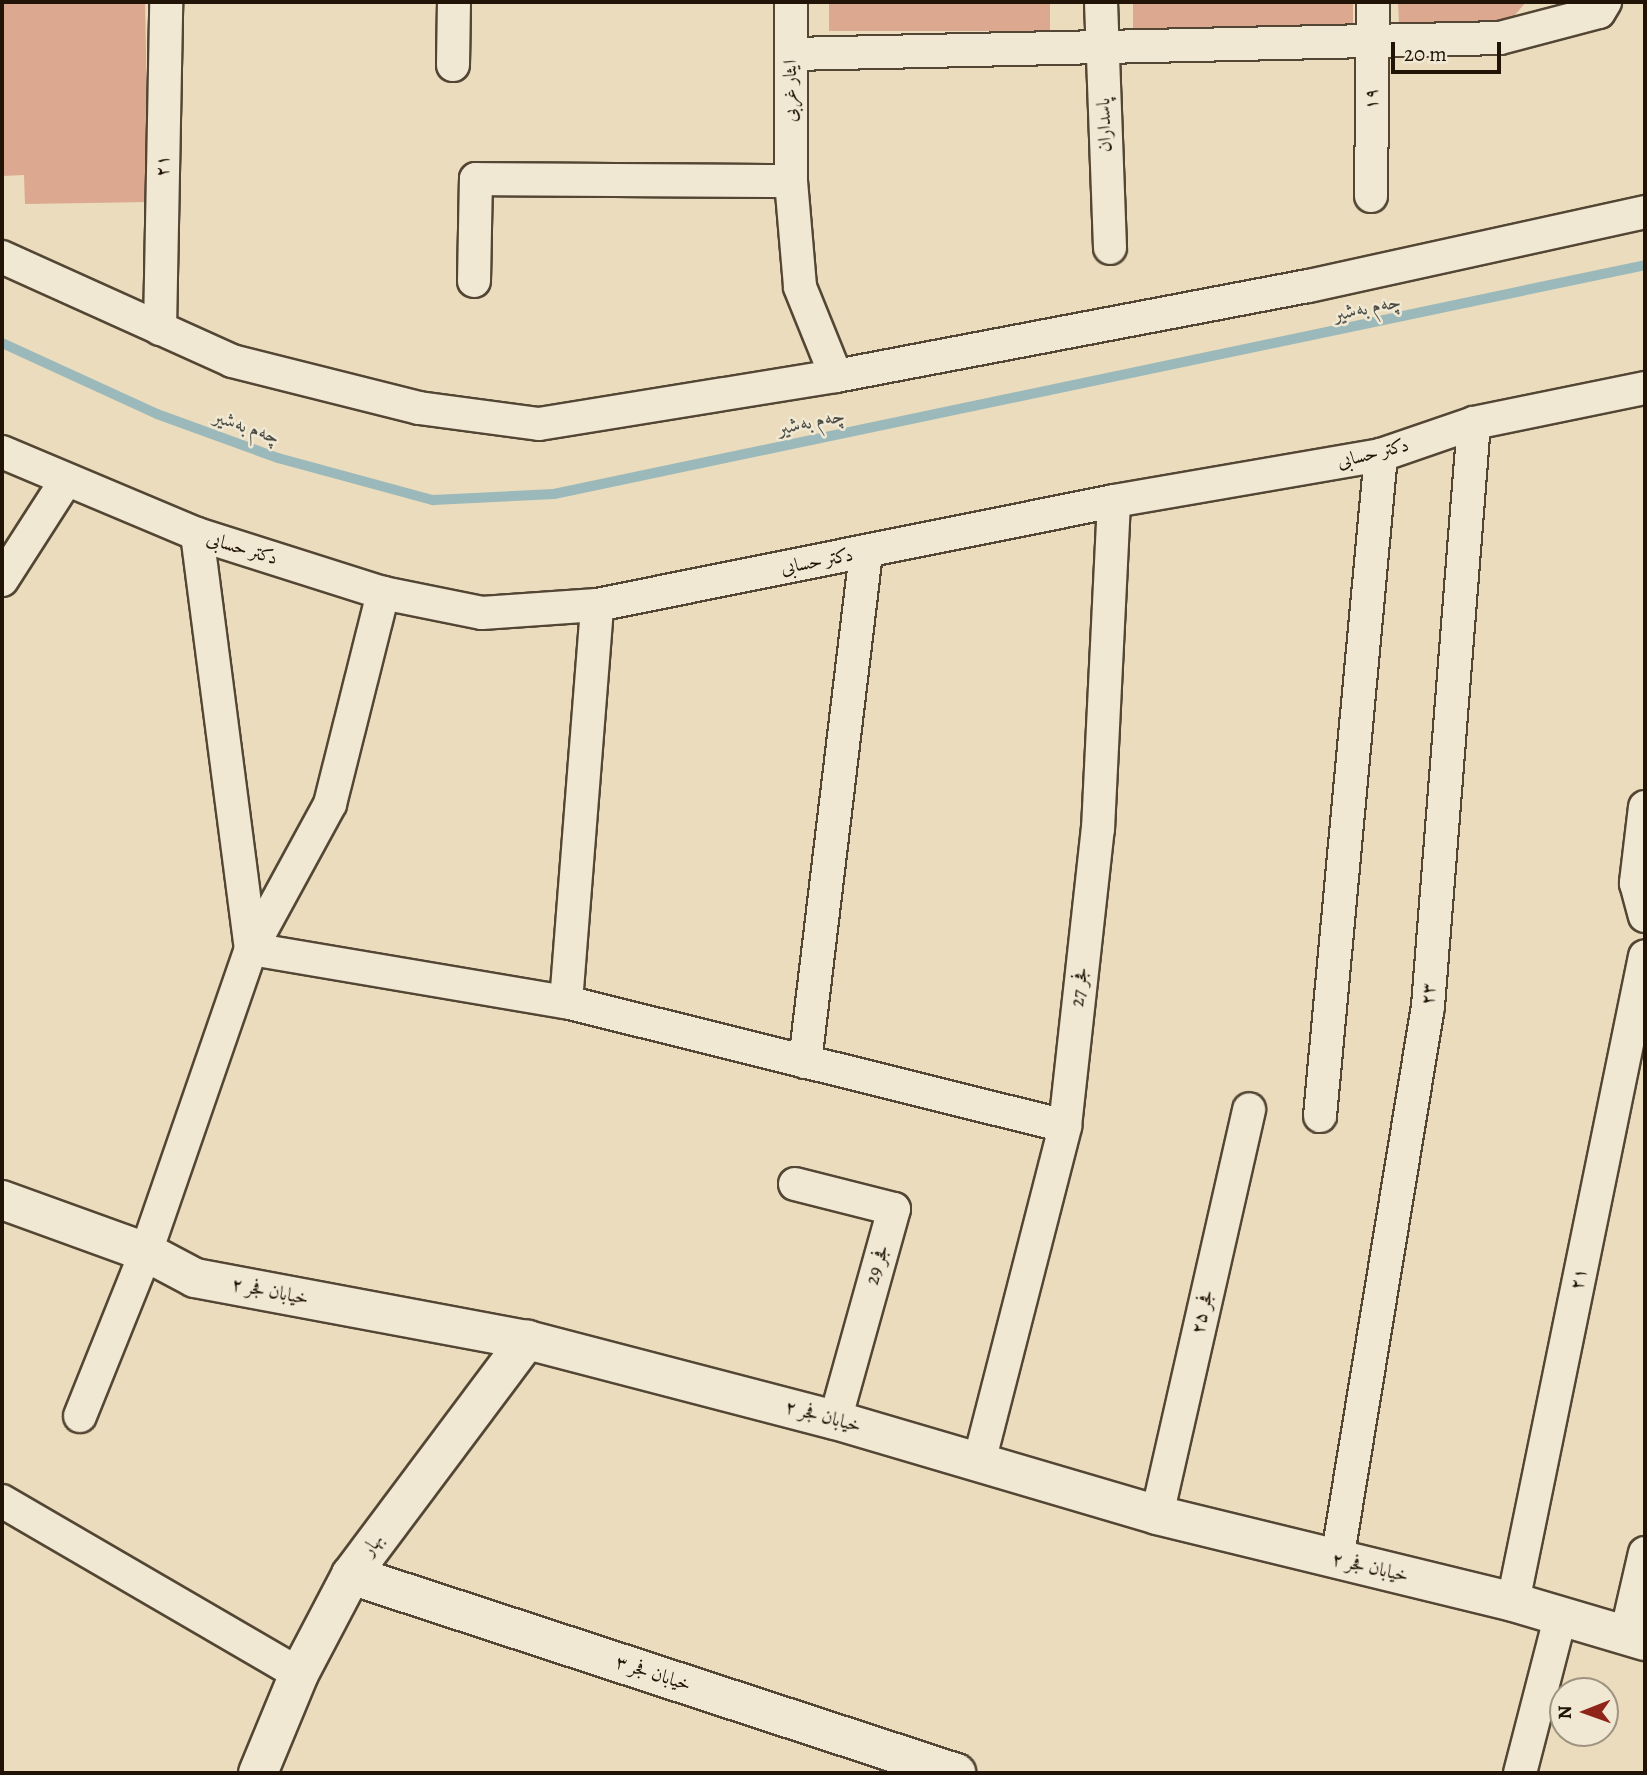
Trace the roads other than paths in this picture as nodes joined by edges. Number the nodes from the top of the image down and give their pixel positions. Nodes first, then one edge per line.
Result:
1 (166, 2) edge
2 (454, 2) edge
3 (791, 2) edge
4 (1101, 2) edge
5 (1373, 2) edge
6 (1605, 2) edge
7 (1373, 41) junction
8 (1102, 47) junction
9 (792, 54) junction
10 (453, 65) dead end
11 (791, 181) junction
12 (1371, 196) dead end
13 (1645, 212) edge
14 (1110, 248) dead end
15 (2, 257) edge
16 (474, 281) dead end
17 (160, 329) junction
18 (836, 376) junction
19 (1645, 388) edge
20 (1474, 423) junction
21 (2, 452) edge
22 (1381, 455) junction
23 (65, 482) junction
24 (1114, 501) junction
25 (197, 534) junction
26 (866, 553) junction
27 (2, 580) edge
28 (383, 593) junction
29 (597, 605) junction
30 (1645, 807) edge
31 (1645, 916) edge
32 (251, 949) junction
33 (1645, 957) edge
34 (566, 1002) junction
35 (806, 1062) junction
36 (1249, 1109) dead end
37 (1320, 1116) dead end
38 (1065, 1126) junction
39 (795, 1184) dead end
40 (2, 1200) edge
41 (146, 1252) junction
42 (527, 1340) junction
43 (80, 1416) dead end
44 (835, 1420) junction
45 (979, 1462) junction
46 (2, 1501) edge
47 (1157, 1515) junction
48 (1645, 1553) edge
49 (1337, 1560) junction
50 (351, 1575) junction
51 (1513, 1602) junction
52 (1561, 1615) junction
53 (1635, 1638) edge
54 (299, 1674) junction
55 (258, 1773) edge
56 (956, 1773) edge
57 (1520, 1773) edge

1 - 17 street, ۲۱
2 - 10 street
3 - 9 street, ایثار غربی
4 - 8 street, پاسداران
5 - 7 street, ۱۹
6 - 7 street
7 - 8 street
7 - 12 street, ۱۹
8 - 9 street
8 - 14 street, پاسداران
9 - 11 street, ایثار غربی
11 - 16 street
11 - 18 street, ایثار غربی
13 - 18 street
15 - 17 street
17 - 18 street
19 - 20 street, دکتر حسابی
20 - 22 street, دکتر حسابی
20 - 49 street, ۲۳
21 - 23 street, دکتر حسابی
22 - 24 street, دکتر حسابی
22 - 37 street
23 - 25 street, دکتر حسابی
23 - 27 street
24 - 26 street, دکتر حسابی
24 - 38 street, فجر 27
25 - 28 street, دکتر حسابی
25 - 32 street
26 - 29 street, دکتر حسابی
26 - 35 street
28 - 29 street, دکتر حسابی
28 - 32 street
29 - 34 street
30 - 31 street
32 - 34 street
32 - 41 street
33 - 51 street, ۲۱
34 - 35 street
35 - 38 street
36 - 47 street, فجر ۲۵
38 - 45 street, فجر 27
39 - 44 street, فجر 29
40 - 41 street, خیابان فجر ۲
41 - 42 street, خیابان فجر ۲
41 - 43 street
42 - 44 street, خیابان فجر ۲
42 - 50 street, بهار
44 - 45 street, خیابان فجر ۲
45 - 47 street, خیابان فجر ۲
46 - 54 street
47 - 49 street, خیابان فجر ۲
48 - 53 street
49 - 51 street, خیابان فجر ۲
50 - 54 street, بهار
50 - 56 street, خیابان فجر ۳
51 - 52 street, خیابان فجر ۲
52 - 53 street, خیابان فجر ۲
52 - 57 street
54 - 55 street, بهار

